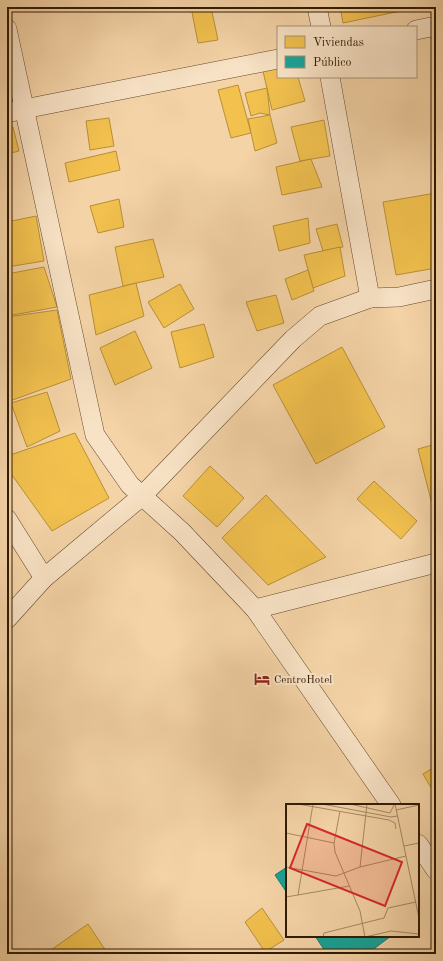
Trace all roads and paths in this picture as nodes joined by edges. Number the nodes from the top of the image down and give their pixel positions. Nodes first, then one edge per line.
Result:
1 (317, 7) edge
2 (321, 26) edge
3 (436, 26) edge
4 (7, 29) edge
5 (417, 30) edge
6 (277, 59) edge
7 (330, 78) edge
8 (15, 111) edge
9 (436, 289) edge
10 (370, 298) junction
11 (142, 496) junction
12 (7, 519) edge
13 (436, 563) edge
14 (44, 578) junction
15 (255, 609) junction
16 (7, 619) edge
17 (390, 804) edge
18 (419, 845) edge
19 (436, 870) edge

1 - 2 street
3 - 5 street
4 - 8 street
6 - 8 street
7 - 10 street
8 - 11 street
9 - 10 street
10 - 11 street
11 - 14 street
11 - 15 street
12 - 14 street
13 - 15 street
14 - 16 street
15 - 17 street
18 - 19 street

